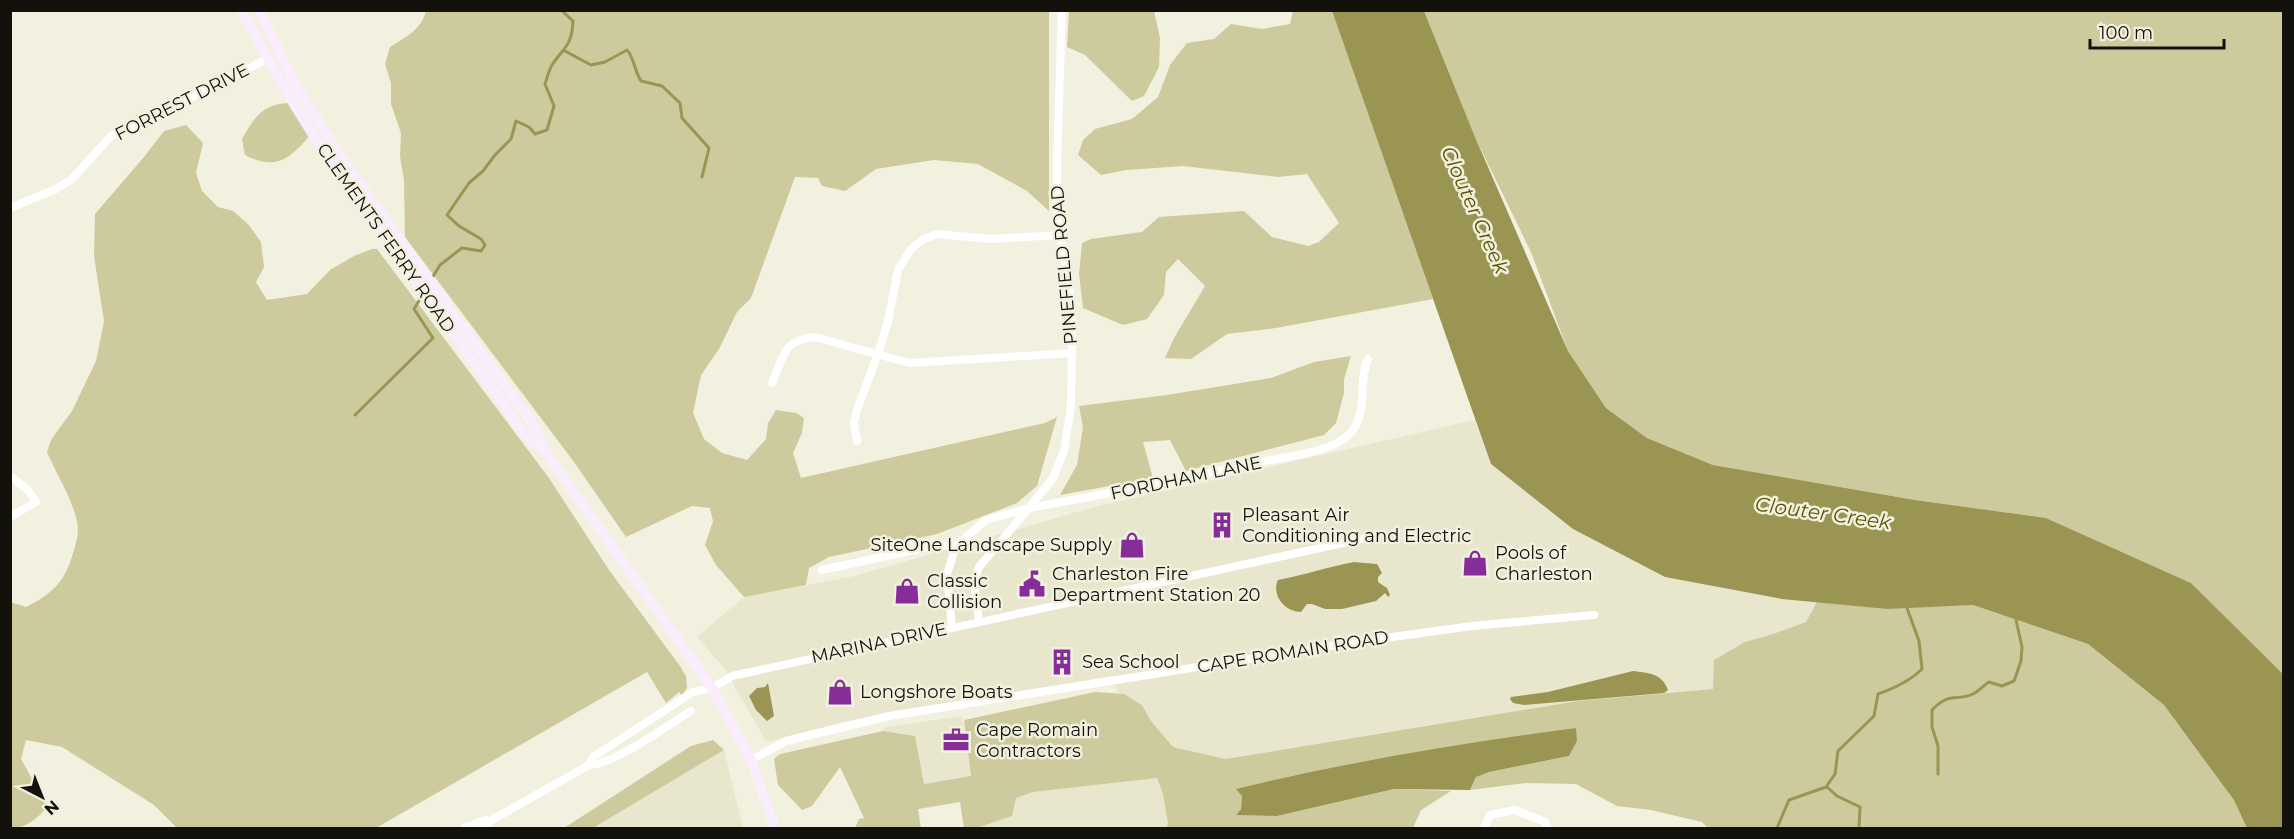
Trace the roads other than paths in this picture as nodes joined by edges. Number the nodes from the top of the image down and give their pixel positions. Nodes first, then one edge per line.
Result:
1 (241, 10) edge
2 (259, 10) edge
3 (1062, 10) edge
4 (268, 58) junction
5 (10, 208) edge
6 (1061, 236) junction
7 (415, 270) junction
8 (1072, 353) junction
9 (878, 354) junction
10 (1368, 359) dead end
11 (772, 383) dead end
12 (857, 441) dead end
13 (10, 476) edge
14 (1029, 508) junction
15 (10, 517) edge
16 (1366, 538) dead end
17 (956, 546) junction
18 (822, 570) dead end
19 (1594, 615) dead end
20 (979, 622) junction
21 (952, 628) junction
22 (712, 688) junction
23 (691, 711) dead end
24 (751, 760) junction
25 (589, 765) junction
26 (490, 821) junction
27 (464, 828) edge
28 (484, 828) edge
29 (775, 828) edge
30 (1484, 828) edge
31 (1547, 828) edge

1 - 4 main road, CLEMENTS FERRY ROAD
2 - 7 main road, CLEMENTS FERRY ROAD
3 - 6 street, PINEFIELD ROAD
4 - 5 street, FORREST DRIVE
4 - 7 main road, CLEMENTS FERRY ROAD
6 - 8 street, PINEFIELD ROAD
6 - 9 street
7 - 22 main road, CLEMENTS FERRY ROAD
8 - 9 street
8 - 14 street, PINEFIELD ROAD
9 - 11 street
9 - 12 street
10 - 14 street, FORDHAM LANE
13 - 15 street
14 - 17 street
14 - 20 street, PINEFIELD ROAD
16 - 20 street, MARINA DRIVE
17 - 18 street
17 - 21 street
19 - 24 street, CAPE ROMAIN ROAD
20 - 21 street, MARINA DRIVE
21 - 22 street, MARINA DRIVE
22 - 24 main road, CLEMENTS FERRY ROAD
22 - 25 street, MARINA DRIVE
23 - 25 street
24 - 29 main road, CLEMENTS FERRY ROAD
25 - 26 street
26 - 27 street
26 - 28 street
30 - 31 street

